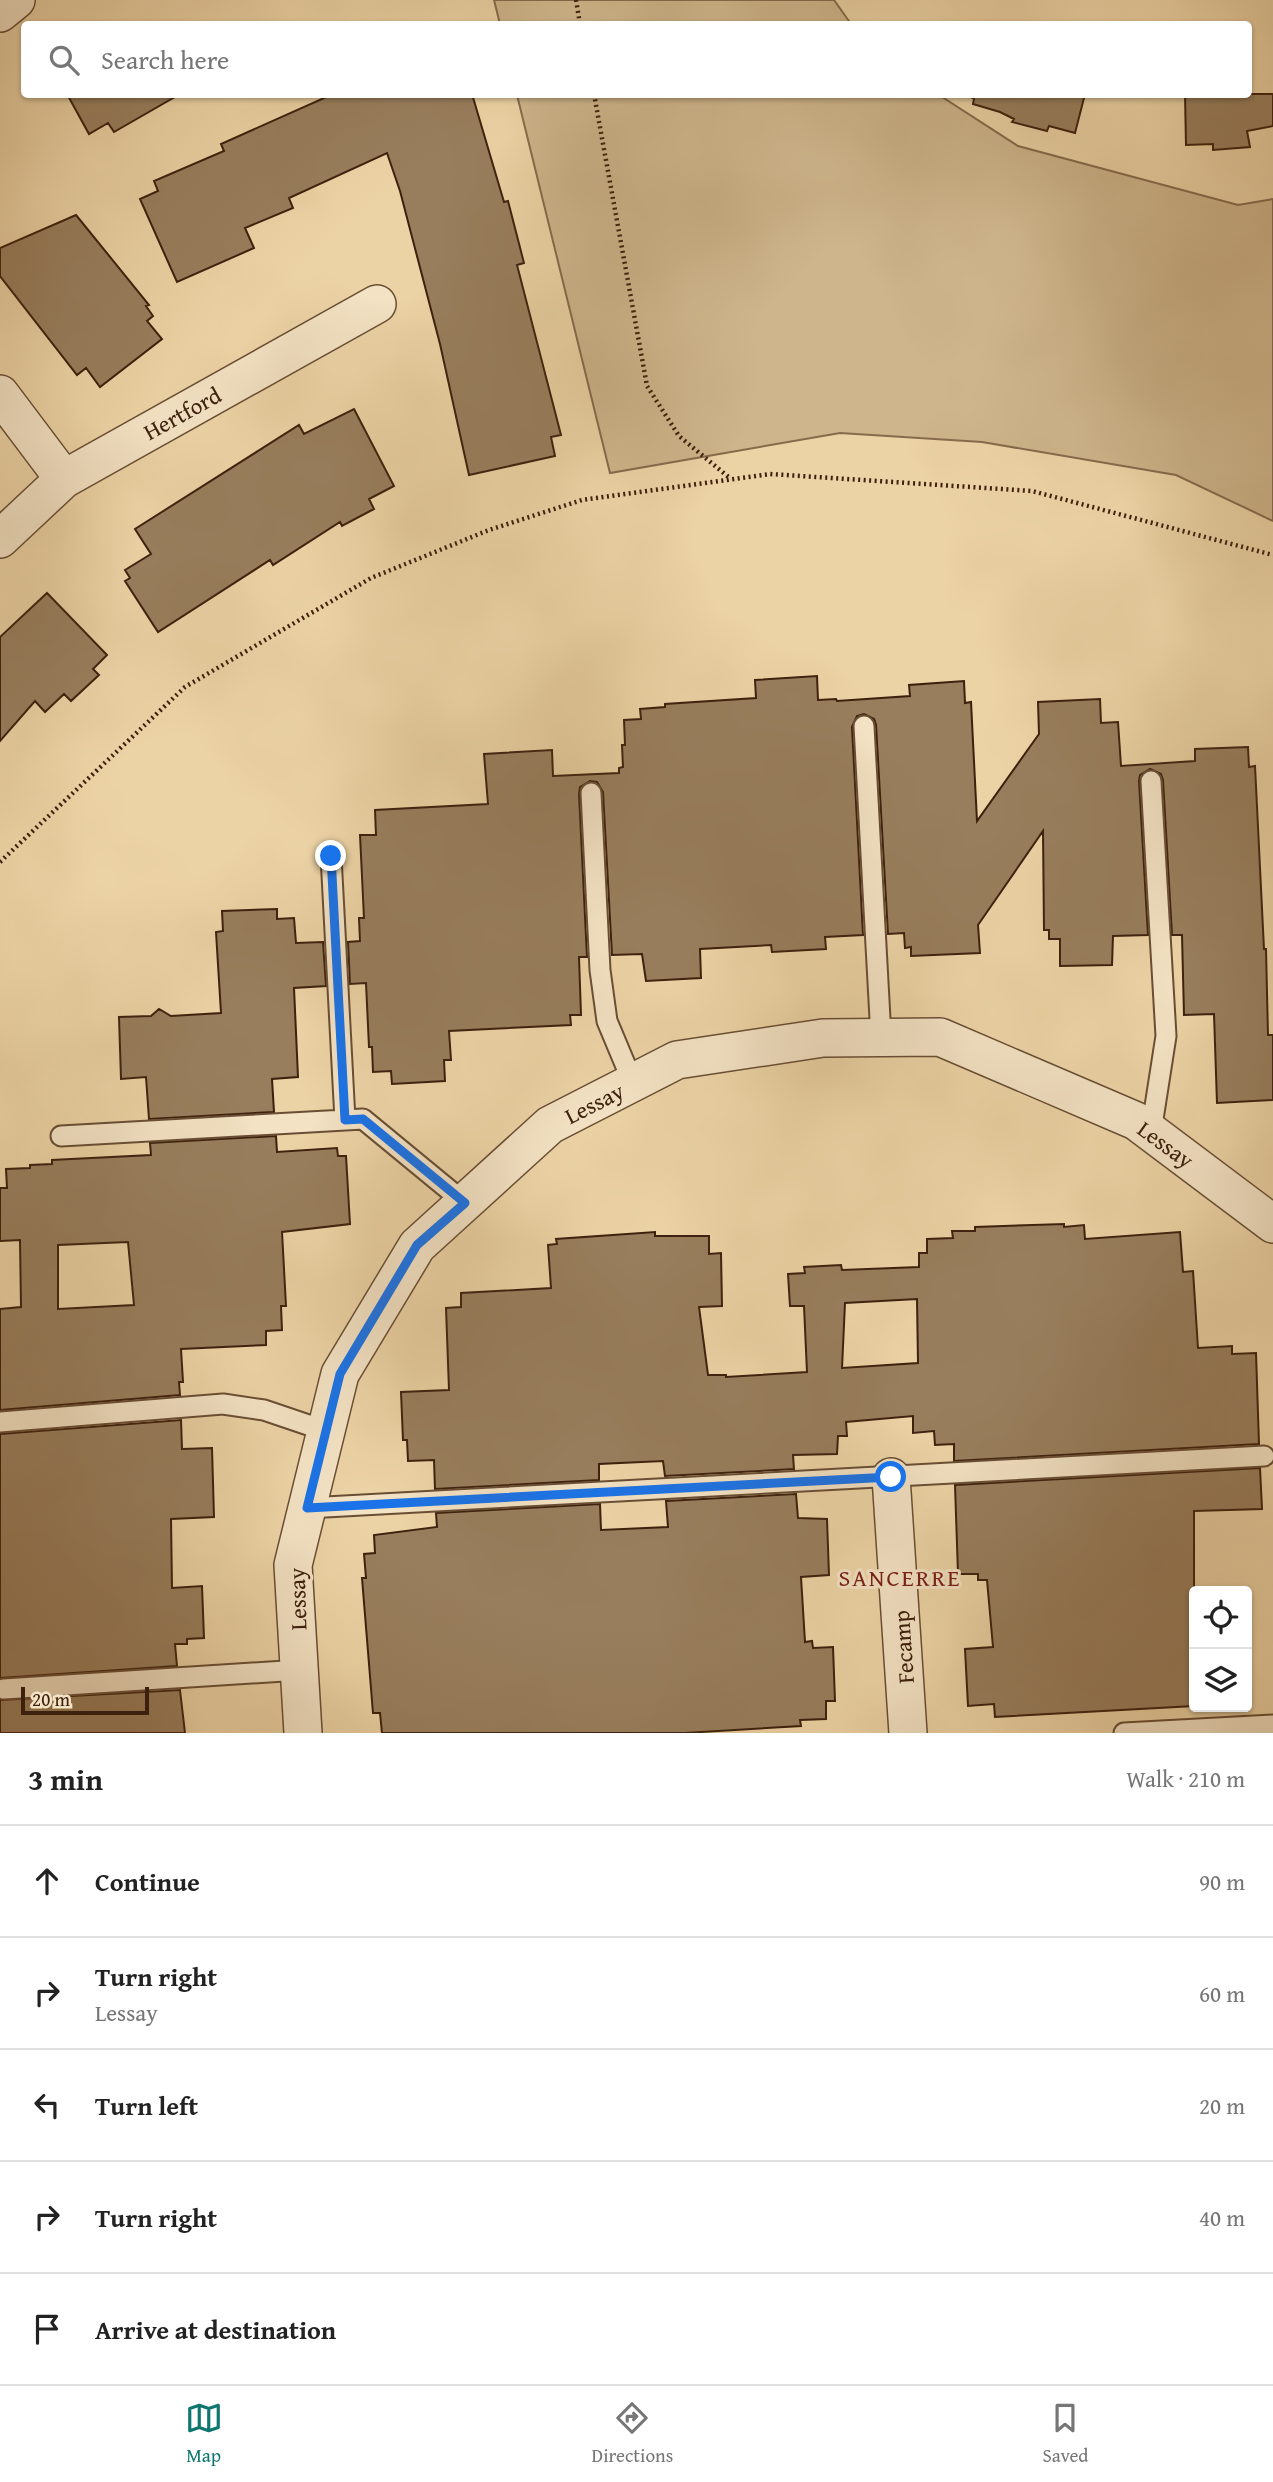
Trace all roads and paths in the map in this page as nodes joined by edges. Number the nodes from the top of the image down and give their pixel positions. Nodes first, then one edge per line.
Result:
1 (16, 0) edge
2 (576, 0) edge
3 (0, 13) edge
4 (580, 21) edge
5 (595, 98) edge
6 (377, 304) dead end
7 (0, 394) edge
8 (64, 479) junction
9 (732, 479) junction
10 (0, 539) edge
11 (1273, 555) edge
12 (864, 726) dead end
13 (1151, 781) dead end
14 (591, 793) dead end
15 (331, 856) dead end
16 (0, 863) edge
17 (881, 1037) junction
18 (633, 1083) junction
19 (345, 1120) junction
20 (1151, 1132) junction
21 (61, 1136) dead end
22 (465, 1203) junction
23 (1273, 1224) edge
24 (0, 1422) edge
25 (326, 1431) junction
26 (1264, 1457) dead end
27 (891, 1477) junction
28 (307, 1508) junction
29 (300, 1671) junction
30 (4, 1689) dead end
31 (1273, 1725) edge
32 (303, 1733) edge
33 (908, 1733) edge
34 (1124, 1733) edge

1 - 3 street
2 - 4 path
5 - 9 path
6 - 8 street, Hertford
7 - 8 street
8 - 10 street, Hertford
9 - 11 path
9 - 16 path
12 - 17 lane
13 - 20 lane
14 - 18 lane
15 - 19 lane
17 - 18 street, Lessay
17 - 20 street, Lessay
18 - 22 street, Lessay
19 - 21 lane
19 - 22 lane
20 - 23 street, Lessay
22 - 25 street, Lessay
24 - 25 lane
25 - 28 street, Lessay
26 - 27 lane
27 - 28 lane
27 - 33 street, Fecamp
28 - 29 street, Lessay
29 - 30 lane
29 - 32 street, Lessay
31 - 34 lane

